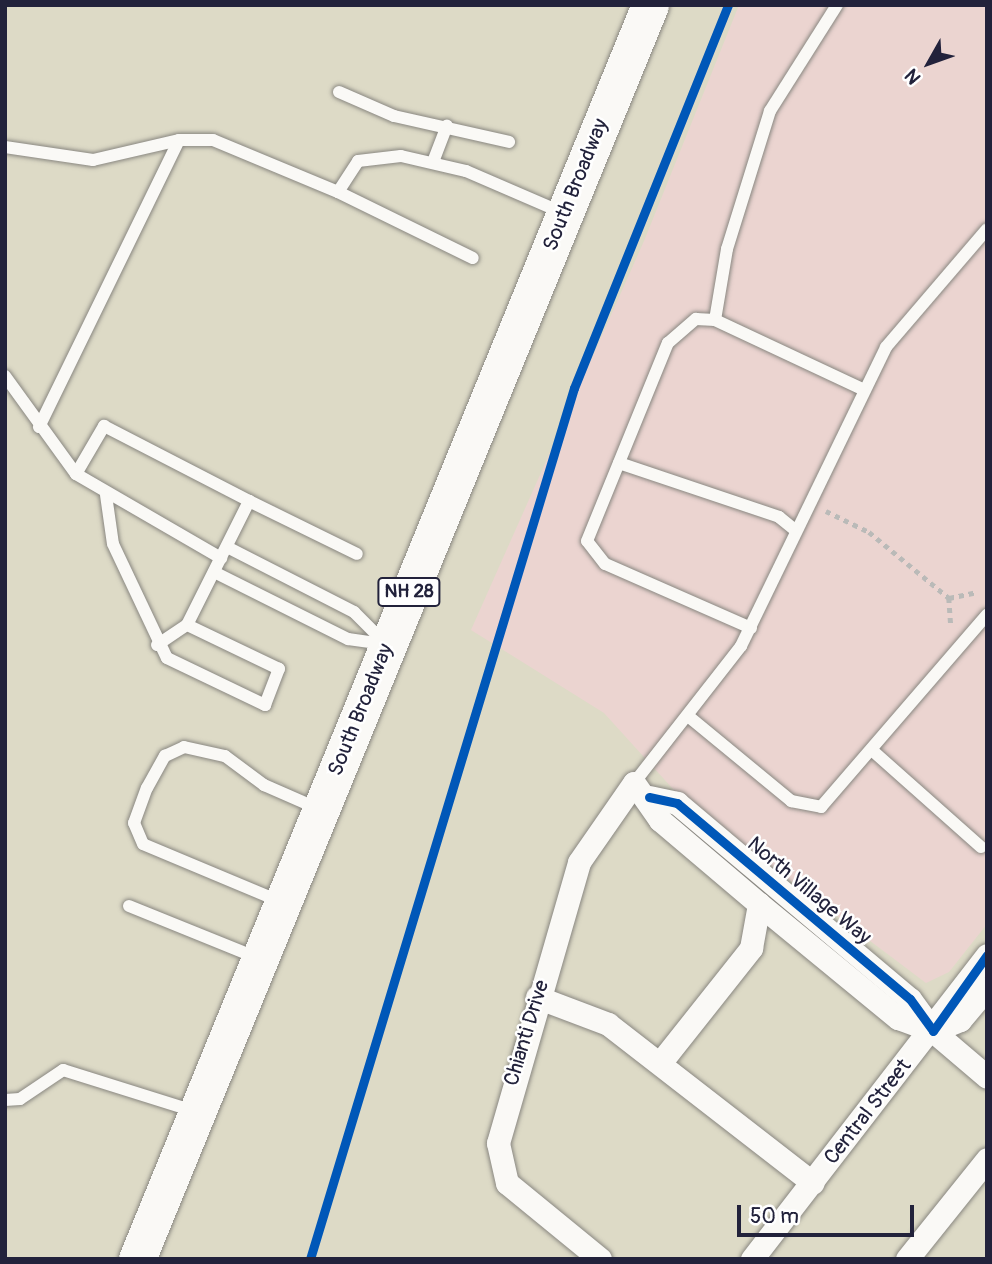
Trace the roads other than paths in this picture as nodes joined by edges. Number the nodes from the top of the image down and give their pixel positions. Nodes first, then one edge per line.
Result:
1 (650, 5) edge
2 (837, 5) edge
3 (339, 92) dead end
4 (447, 126) junction
5 (178, 140) junction
6 (509, 142) dead end
7 (5, 147) edge
8 (433, 162) junction
9 (338, 192) junction
10 (564, 213) junction
11 (987, 229) edge
12 (473, 258) dead end
13 (715, 320) junction
14 (5, 376) edge
15 (862, 389) junction
16 (39, 427) junction
17 (619, 463) junction
18 (76, 474) junction
19 (106, 495) junction
20 (249, 502) junction
21 (796, 531) junction
22 (224, 552) junction
23 (357, 554) dead end
24 (214, 572) junction
25 (984, 622) edge
26 (187, 625) junction
27 (751, 628) junction
28 (158, 645) junction
29 (387, 645) junction
30 (688, 716) junction
31 (874, 752) junction
32 (642, 790) junction
33 (321, 810) junction
34 (981, 847) dead end
35 (282, 902) junction
36 (760, 904) junction
37 (129, 906) dead end
38 (792, 931) junction
39 (751, 948) junction
40 (987, 955) edge
41 (259, 958) junction
42 (987, 988) edge
43 (537, 997) junction
44 (933, 1031) junction
45 (660, 1063) junction
46 (987, 1077) edge
47 (5, 1100) edge
48 (198, 1112) junction
49 (987, 1159) edge
50 (813, 1182) junction
51 (137, 1259) edge
52 (600, 1259) edge
53 (752, 1259) edge
54 (907, 1259) edge

1 - 10 main road, South Broadway / NH 28
2 - 13 lane
3 - 4 lane
4 - 6 lane
4 - 8 lane
5 - 7 lane
5 - 9 lane
5 - 16 lane
8 - 9 lane
8 - 10 lane
9 - 12 lane
10 - 29 main road, South Broadway / NH 28
11 - 15 lane
13 - 15 lane
13 - 17 lane
14 - 16 lane
15 - 21 lane
16 - 18 lane
17 - 21 lane
17 - 27 lane
18 - 19 lane
18 - 20 lane
19 - 22 lane
19 - 28 lane
20 - 22 lane
20 - 23 lane
21 - 27 lane
22 - 24 lane
22 - 29 lane
24 - 26 lane
24 - 29 lane
25 - 31 lane
26 - 28 lane
26 - 28 lane
27 - 30 lane
29 - 33 main road, South Broadway / NH 28
30 - 31 lane
30 - 32 lane
31 - 34 lane
32 - 36 street, North Village Way
32 - 43 street, Chianti Drive
32 - 44 street, North Village Way
33 - 35 main road, South Broadway / NH 28
33 - 35 lane
35 - 41 main road, South Broadway / NH 28
36 - 38 street, North Village Way
36 - 39 street
37 - 41 lane
38 - 39 street
38 - 44 street, North Village Way
39 - 45 street
40 - 44 street, Central Street
41 - 48 main road, South Broadway / NH 28
42 - 44 street, Central Street
43 - 45 street
43 - 52 street, Chianti Drive
44 - 46 street
44 - 50 street, Central Street
45 - 50 street
47 - 48 lane
48 - 51 main road, South Broadway / NH 28
49 - 54 street
50 - 53 street, Central Street

